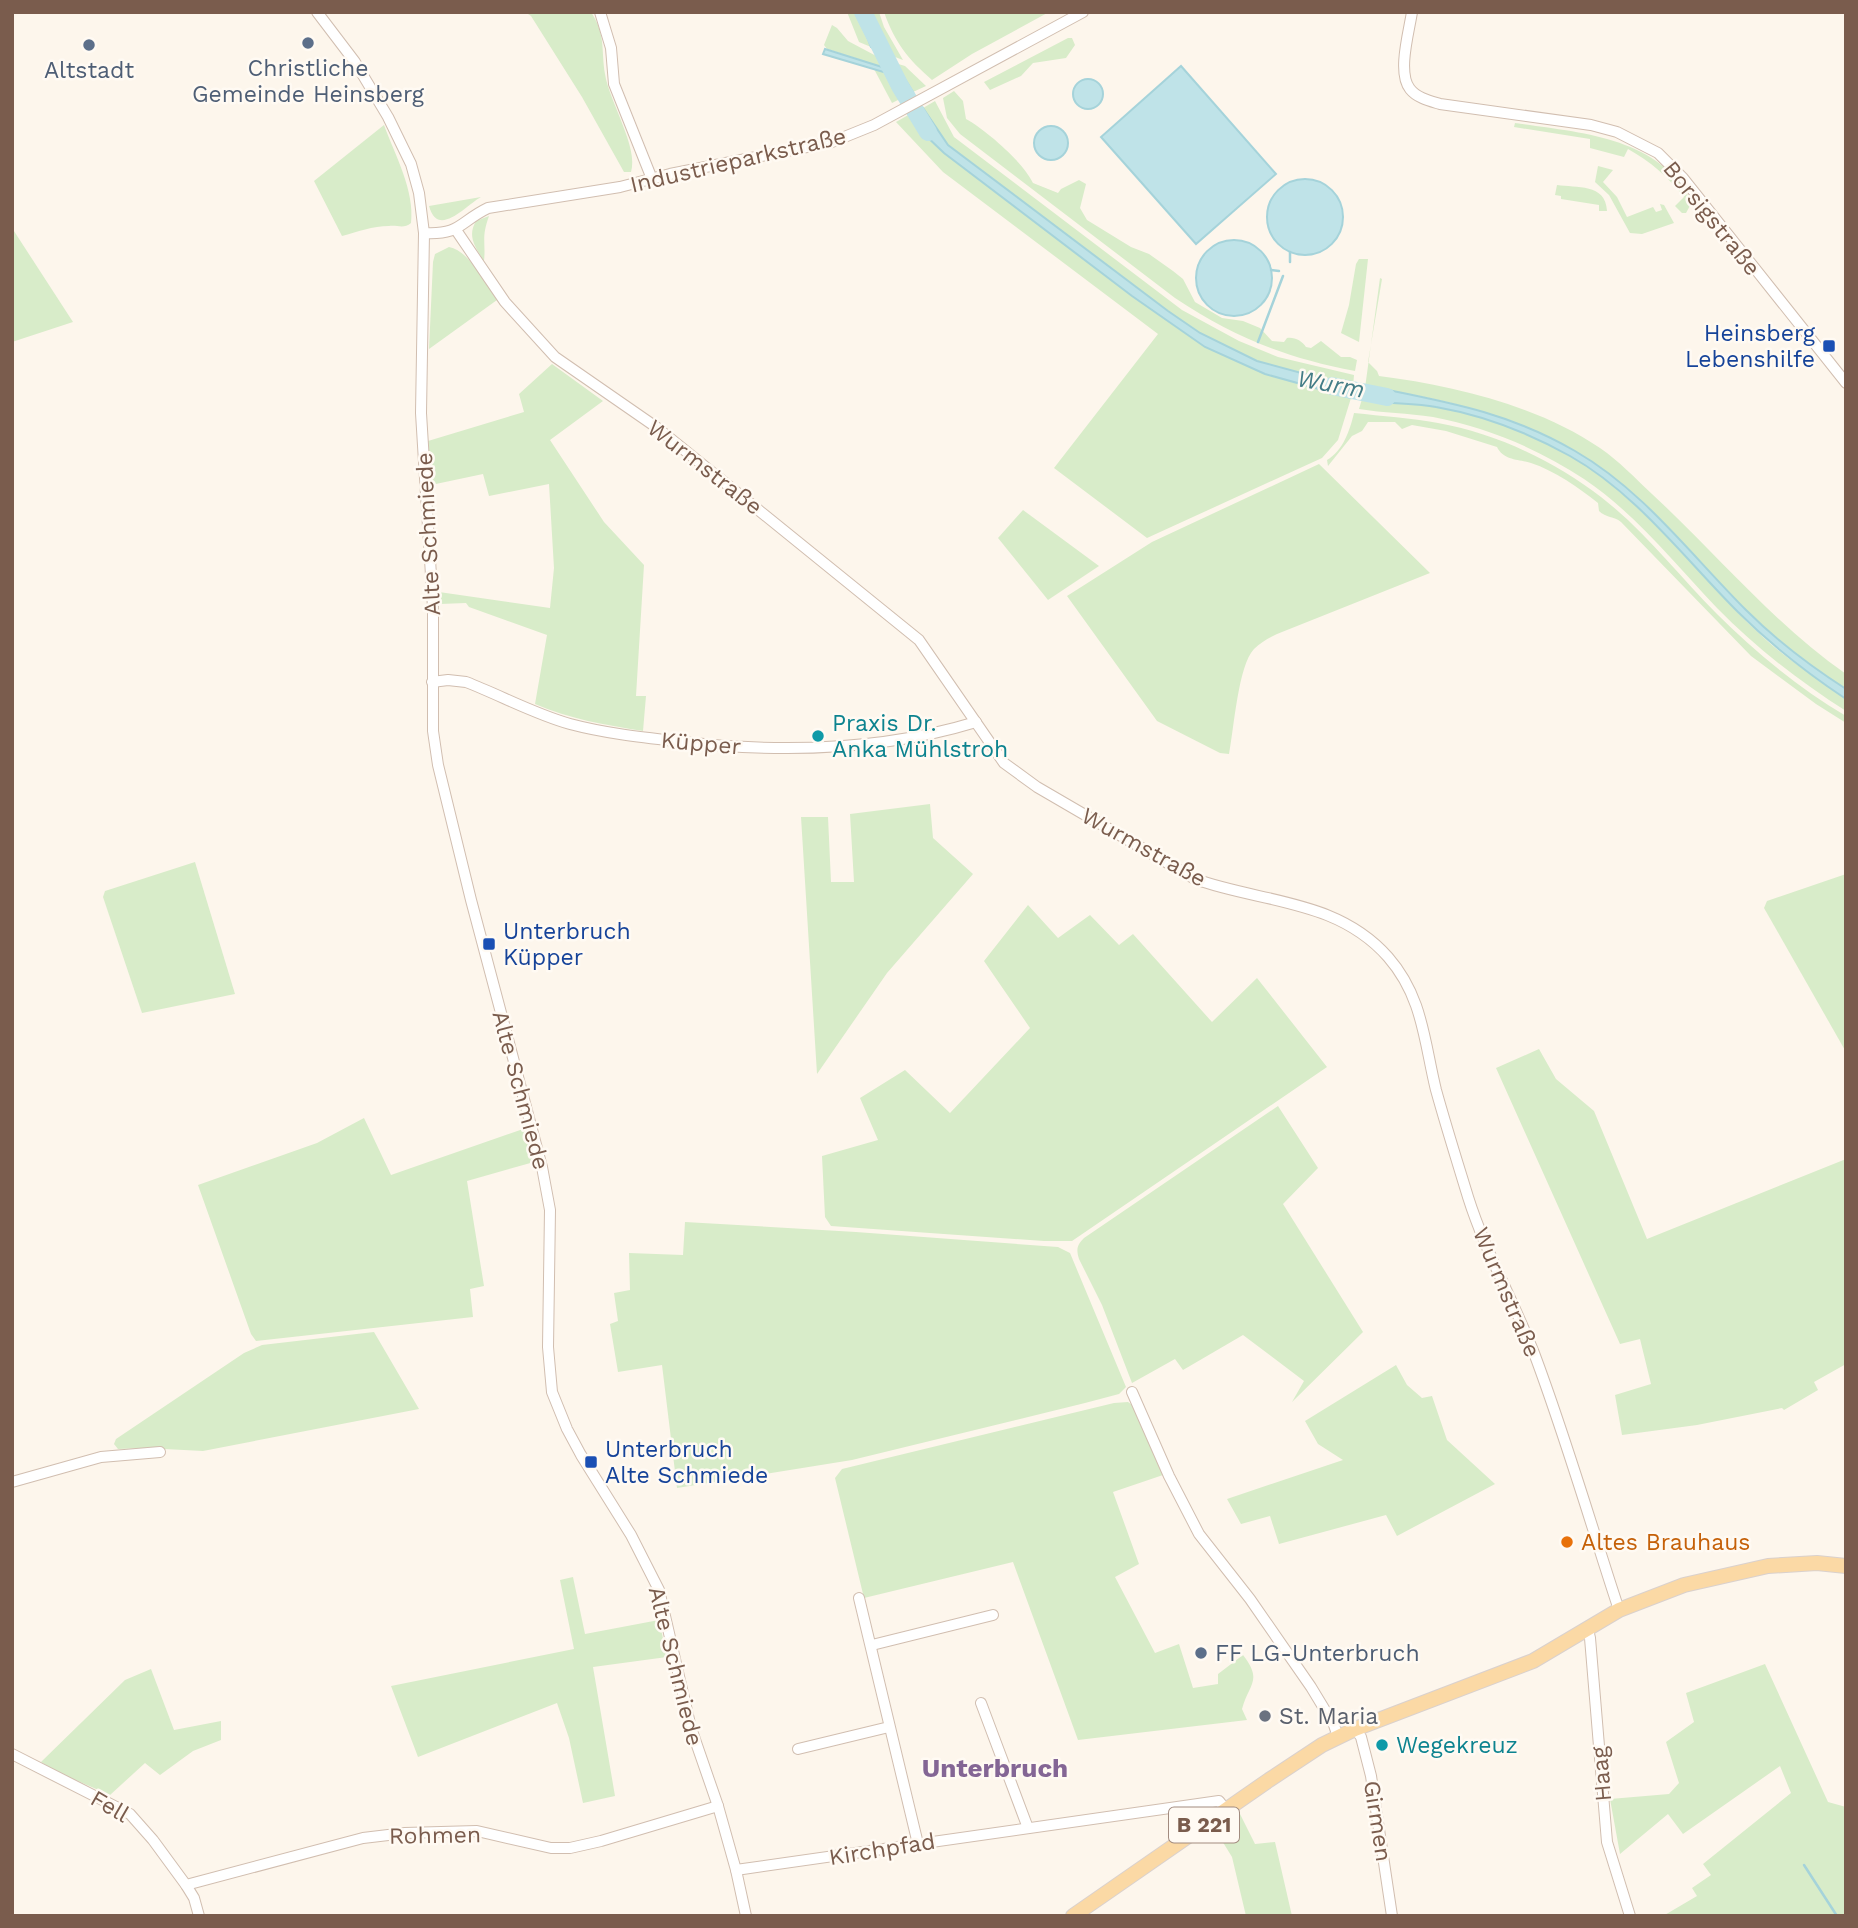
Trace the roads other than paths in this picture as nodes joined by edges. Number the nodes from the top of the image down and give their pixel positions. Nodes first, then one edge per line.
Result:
1 (317, 12) edge
2 (600, 12) edge
3 (1083, 12) edge
4 (1412, 12) edge
5 (652, 179) junction
6 (456, 230) junction
7 (424, 233) junction
8 (1846, 383) edge
9 (432, 682) junction
10 (976, 722) junction
11 (1132, 1392) dead end
12 (160, 1452) dead end
13 (12, 1482) edge
14 (1846, 1566) edge
15 (859, 1598) dead end
16 (1619, 1610) junction
17 (993, 1615) dead end
18 (1588, 1630) junction
19 (872, 1645) junction
20 (981, 1703) dead end
21 (888, 1727) junction
22 (1355, 1729) junction
23 (1338, 1737) junction
24 (798, 1749) dead end
25 (12, 1754) edge
26 (718, 1806) junction
27 (1226, 1810) junction
28 (1028, 1828) junction
29 (918, 1844) junction
30 (736, 1870) junction
31 (186, 1885) junction
32 (200, 1916) edge
33 (746, 1916) edge
34 (1073, 1916) edge
35 (1392, 1916) edge
36 (1630, 1916) edge

1 - 7 street, Alte Schmiede
2 - 5 street
3 - 5 street, Industrieparkstraße
4 - 8 street, Borsigstraße
5 - 6 street, Industrieparkstraße
6 - 7 street
6 - 10 street, Wurmstraße
7 - 9 street, Alte Schmiede
9 - 10 street, Küpper
9 - 26 street, Alte Schmiede
10 - 16 street, Wurmstraße
11 - 23 street
12 - 13 street
14 - 16 main road, B 221
15 - 19 street
16 - 18 main road, B 221
17 - 19 street
18 - 22 main road, B 221
18 - 36 street, Haag
19 - 21 street
20 - 28 street
21 - 24 street
21 - 29 street
22 - 23 main road, B 221
22 - 35 street, Girmen
23 - 27 main road, B 221
25 - 31 street, Fell
26 - 30 street, Alte Schmiede
26 - 31 street, Rohmen
27 - 28 street, Kirchpfad
27 - 34 main road, B 221
28 - 29 street, Kirchpfad
29 - 30 street, Kirchpfad
30 - 33 street, Alte Schmiede
31 - 32 street

